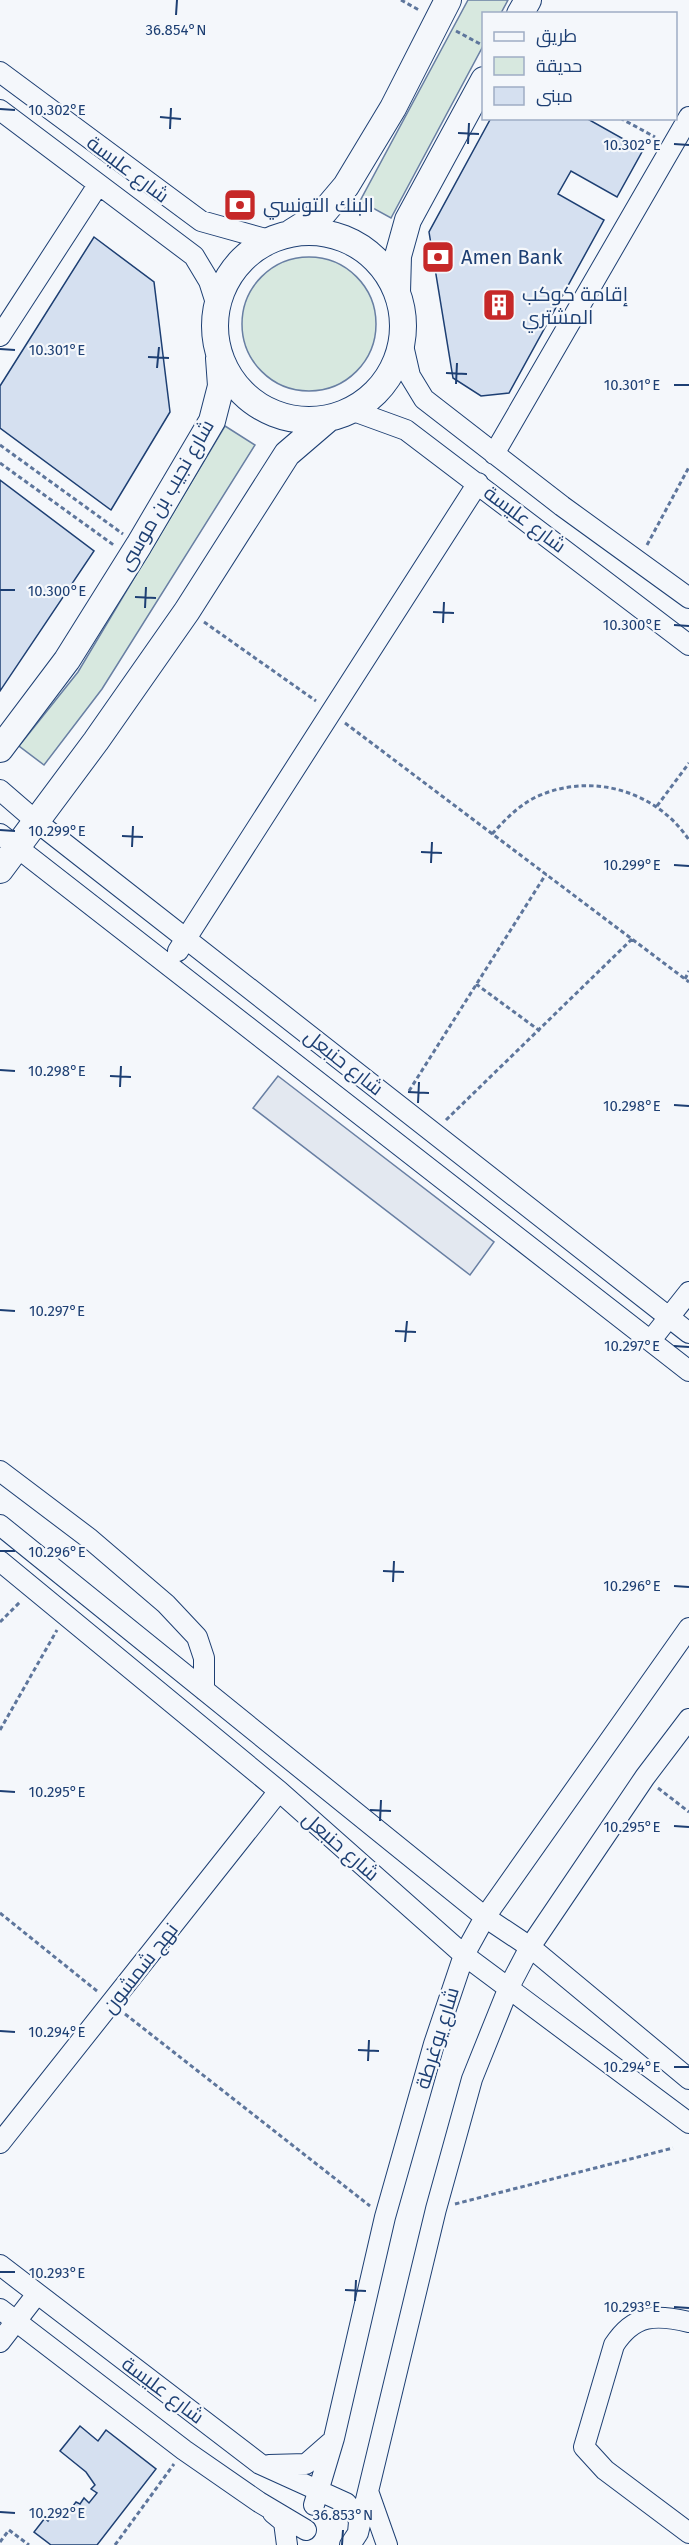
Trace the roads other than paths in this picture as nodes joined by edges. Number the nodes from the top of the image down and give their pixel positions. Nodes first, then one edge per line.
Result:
1 (448, 0) edge
2 (0, 72) edge
3 (482, 82) edge
4 (0, 110) edge
5 (689, 117) edge
6 (681, 151) edge
7 (98, 185) junction
8 (280, 236) junction
9 (397, 292) junction
10 (217, 306) junction
11 (0, 336) edge
12 (402, 341) junction
13 (218, 349) junction
14 (340, 414) junction
15 (494, 454) junction
16 (478, 483) junction
17 (689, 598) edge
18 (689, 645) edge
19 (0, 749) edge
20 (0, 790) edge
21 (36, 822) junction
22 (9, 841) edge
23 (0, 870) edge
24 (186, 940) junction
25 (169, 964) junction
26 (689, 1292) edge
27 (669, 1318) junction
28 (689, 1333) edge
29 (651, 1340) junction
30 (689, 1371) edge
31 (0, 1471) edge
32 (0, 1525) edge
33 (0, 1561) edge
34 (689, 1628) edge
35 (204, 1690) junction
36 (689, 1720) edge
37 (279, 1791) junction
38 (485, 1917) junction
39 (530, 1947) junction
40 (464, 1955) junction
41 (509, 1987) junction
42 (689, 2079) edge
43 (689, 2123) edge
44 (0, 2143) edge
45 (0, 2265) edge
46 (37, 2294) junction
47 (0, 2309) edge
48 (16, 2322) junction
49 (689, 2322) edge
50 (0, 2342) edge
51 (334, 2439) junction
52 (260, 2464) junction
53 (369, 2491) junction
54 (259, 2502) junction
55 (314, 2517) edge
56 (356, 2530) edge
57 (689, 2533) edge
58 (289, 2545) edge
59 (382, 2545) edge
60 (387, 2545) edge

1 - 8 main road
2 - 8 street, شارع عليسة
3 - 9 main road
4 - 7 street, شارع عليسة
5 - 6 street
6 - 15 street
7 - 10 street, شارع عليسة
7 - 11 street
8 - 9 main road
8 - 10 main road
9 - 12 main road
10 - 13 main road
12 - 14 main road
12 - 15 street, شارع عليسة
13 - 14 main road
13 - 19 main road, شارع نجيب بن موسى
14 - 16 street, شارع عليسة
14 - 21 main road
15 - 17 street, شارع عليسة
16 - 18 street, شارع عليسة
16 - 24 street
20 - 21 street, شارع حنبعل
21 - 22 main road
21 - 24 street, شارع حنبعل
22 - 23 main road
22 - 25 street, شارع حنبعل
24 - 25 street
24 - 27 street, شارع حنبعل
25 - 29 street, شارع حنبعل
26 - 27 street
27 - 28 street, شارع حنبعل
27 - 29 street
29 - 30 street, شارع حنبعل
31 - 35 street
32 - 35 street, شارع حنبعل
33 - 37 street, شارع حنبعل
34 - 38 street, شارع يوغرطة
35 - 38 street, شارع حنبعل
36 - 39 street
37 - 40 street, شارع حنبعل
37 - 44 street, نهج شمشون
38 - 39 street, شارع حنبعل
38 - 40 street, شارع يوغرطة
39 - 41 street
39 - 42 street, شارع حنبعل
40 - 41 street, شارع حنبعل
40 - 51 street, شارع يوغرطة
41 - 43 street, شارع حنبعل
41 - 53 street
45 - 46 street, شارع عليسة
46 - 48 street
46 - 52 street, شارع عليسة
47 - 48 street, شارع عليسة
48 - 50 street
48 - 54 street, شارع عليسة
49 - 57 street
51 - 52 street
51 - 55 street, شارع يوغرطة
52 - 55 street, شارع عليسة
53 - 56 street
53 - 60 street
54 - 55 street, شارع عليسة
54 - 58 street
55 - 56 street
55 - 58 street, شارع يوغرطة
56 - 59 street

